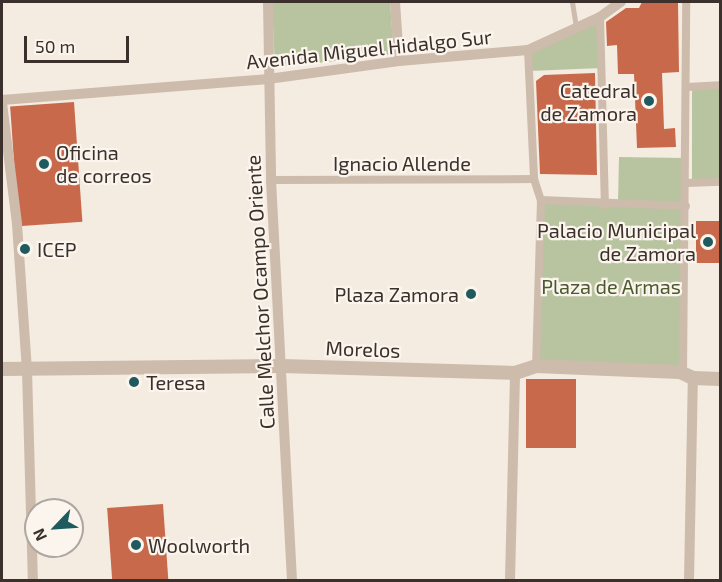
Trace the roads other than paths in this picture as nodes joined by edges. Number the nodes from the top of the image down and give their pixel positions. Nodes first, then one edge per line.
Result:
1 (268, 2) edge
2 (395, 2) edge
3 (572, 2) edge
4 (621, 2) edge
5 (686, 2) edge
6 (600, 18) junction
7 (576, 30) junction
8 (528, 50) junction
9 (399, 61) junction
10 (268, 79) junction
11 (720, 85) edge
12 (687, 87) junction
13 (2, 101) edge
14 (534, 179) junction
15 (271, 180) junction
16 (720, 182) edge
17 (686, 183) junction
18 (541, 200) junction
19 (605, 206) junction
20 (686, 206) junction
21 (282, 366) junction
22 (536, 366) junction
23 (2, 369) edge
24 (27, 370) junction
25 (515, 373) junction
26 (688, 375) junction
27 (720, 379) edge
28 (33, 580) edge
29 (292, 580) edge
30 (510, 580) edge
31 (689, 580) edge

1 - 10 street, Calle Melchor Ocampo Oriente
2 - 9 street
3 - 7 lane
4 - 6 street, Avenida Miguel Hidalgo Sur
5 - 12 street
6 - 7 street, Avenida Miguel Hidalgo Sur
6 - 19 street
7 - 8 street, Avenida Miguel Hidalgo Sur
8 - 9 street, Avenida Miguel Hidalgo Sur
8 - 14 street
9 - 10 street, Avenida Miguel Hidalgo Sur
10 - 13 street, Avenida Miguel Hidalgo Sur
10 - 15 street, Calle Melchor Ocampo Oriente
11 - 12 street
12 - 17 street
13 - 24 street
14 - 15 street, Ignacio Allende
14 - 18 street
15 - 21 street, Calle Melchor Ocampo Oriente
16 - 17 street
17 - 20 street
18 - 19 street
18 - 22 street
19 - 20 street
20 - 26 street
21 - 24 street, Morelos
21 - 25 street, Morelos
21 - 29 street, Calle Melchor Ocampo Oriente
22 - 25 street, Morelos
22 - 26 street, Morelos
23 - 24 street, Morelos
24 - 28 street
25 - 30 street
26 - 27 street, Morelos
26 - 31 street

